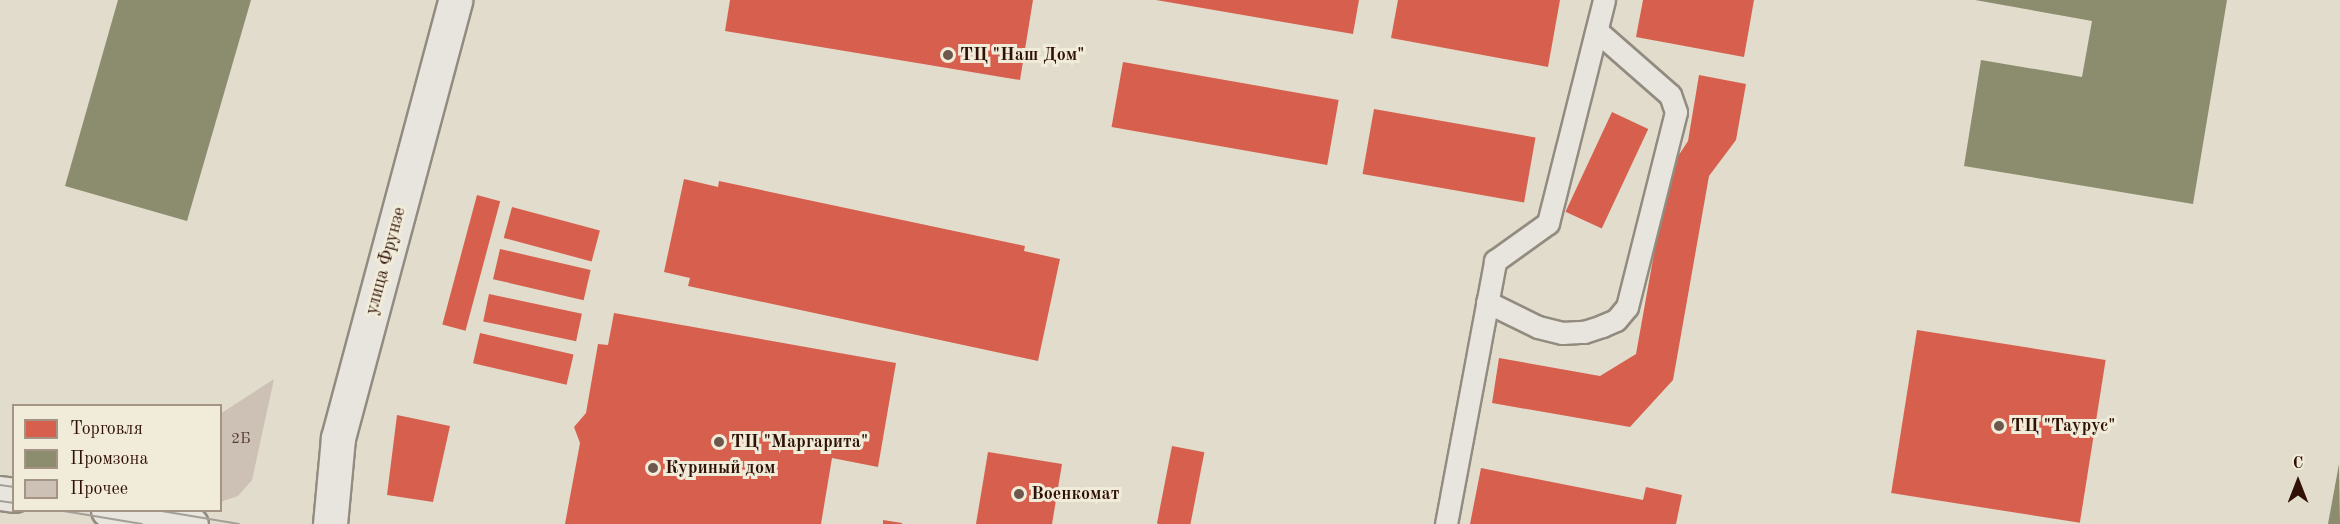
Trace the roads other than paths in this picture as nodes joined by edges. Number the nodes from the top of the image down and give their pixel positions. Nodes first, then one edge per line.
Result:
1 (455, 0) edge
2 (1604, 0) edge
3 (1598, 32) junction
4 (1487, 303) junction
5 (120, 512) edge
6 (191, 524) edge
7 (330, 524) edge
8 (1446, 524) edge

1 - 7 street, улица Фрунзе
2 - 3 lane
3 - 4 lane
3 - 4 lane
4 - 8 lane
5 - 6 street

